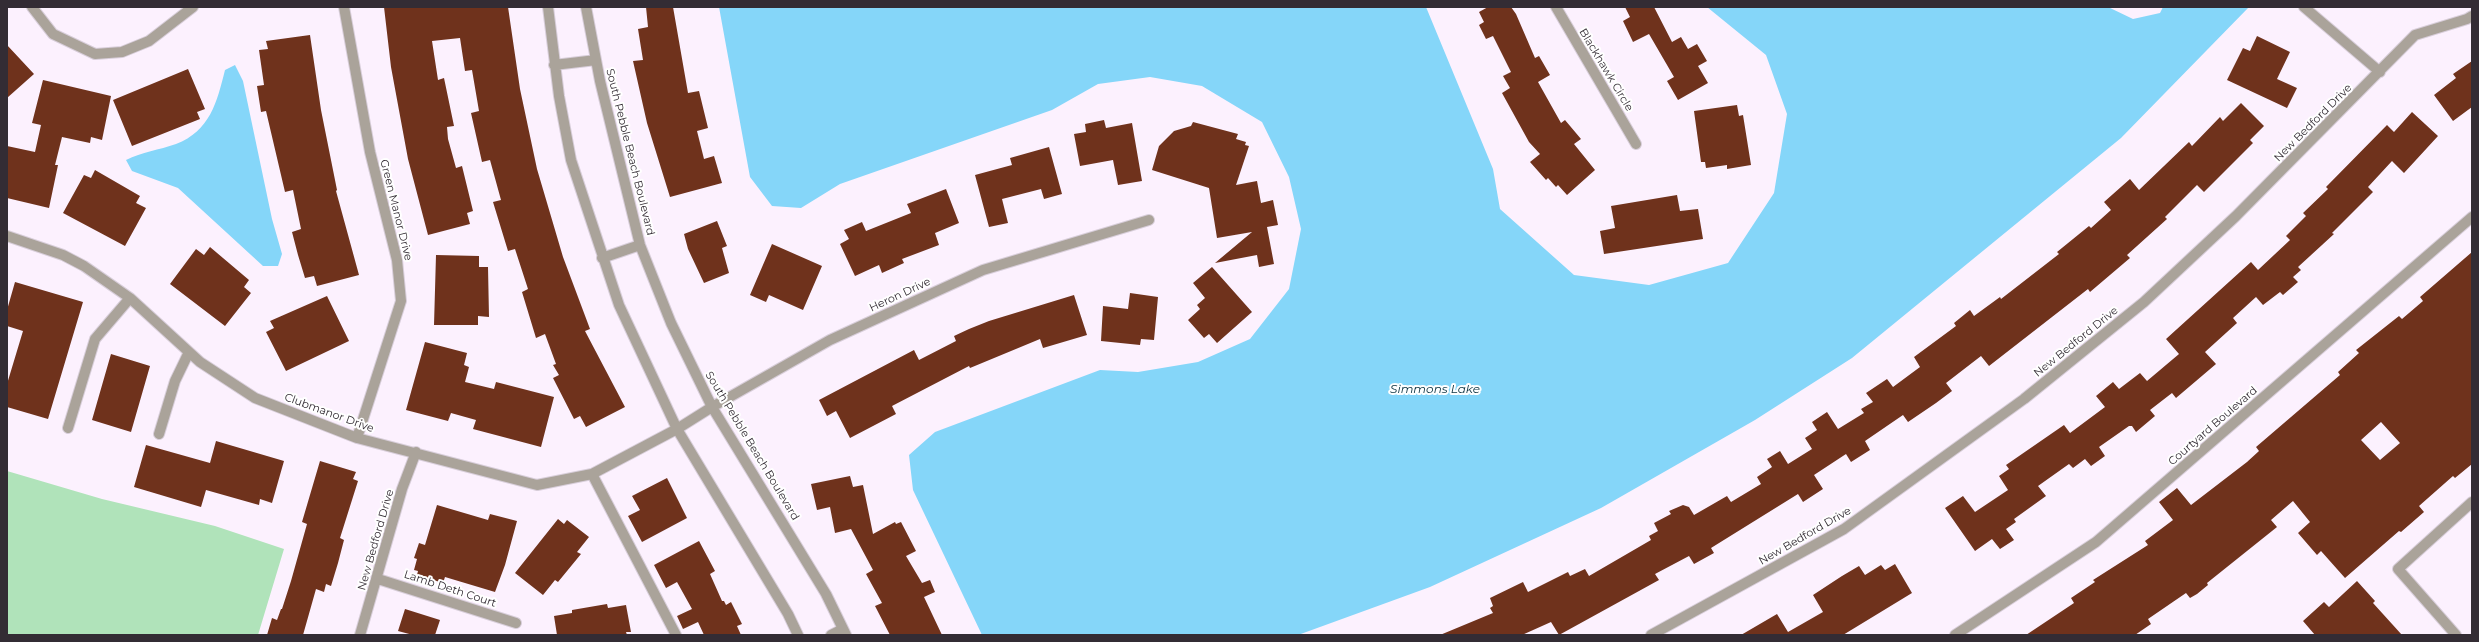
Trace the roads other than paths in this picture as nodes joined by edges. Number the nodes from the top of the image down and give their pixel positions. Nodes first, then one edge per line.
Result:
1 (32, 7) edge
2 (194, 7) edge
3 (344, 7) edge
4 (548, 7) edge
5 (586, 7) edge
6 (1556, 7) edge
7 (2304, 7) edge
8 (2472, 16) edge
9 (596, 60) junction
10 (554, 65) junction
11 (2380, 72) junction
12 (1636, 144) dead end
13 (2472, 217) edge
14 (1149, 220) dead end
15 (7, 236) edge
16 (640, 245) junction
17 (602, 258) junction
18 (130, 298) junction
19 (189, 352) junction
20 (712, 407) junction
21 (68, 428) dead end
22 (677, 429) junction
23 (159, 434) dead end
24 (357, 438) junction
25 (416, 452) junction
26 (592, 474) junction
27 (2472, 502) edge
28 (378, 579) junction
29 (516, 623) dead end
30 (844, 632) edge
31 (360, 635) edge
32 (676, 635) edge
33 (798, 635) edge
34 (831, 635) edge
35 (1651, 635) edge
36 (1955, 635) edge
37 (2456, 635) edge

1 - 2 street
3 - 24 street, Green Manor Drive
4 - 10 street
5 - 9 street, South Pebble Beach Boulevard
6 - 12 street, Blackhawk Circle
7 - 11 street
8 - 11 street, New Bedford Drive
9 - 10 street
9 - 16 street, South Pebble Beach Boulevard
10 - 17 street
11 - 35 street, New Bedford Drive
13 - 36 street, Courtyard Boulevard
14 - 20 street, Heron Drive
15 - 18 street, Clubmanor Drive
16 - 17 street
16 - 20 street, South Pebble Beach Boulevard
17 - 22 street
18 - 19 street, Clubmanor Drive
18 - 21 street
19 - 23 street
19 - 24 street, Clubmanor Drive
20 - 22 street, Heron Drive
20 - 30 street, South Pebble Beach Boulevard
22 - 26 street, Clubmanor Drive
22 - 33 street
24 - 25 street, Clubmanor Drive
25 - 26 street, Clubmanor Drive
25 - 28 street, New Bedford Drive
26 - 32 street
27 - 37 street
28 - 29 street, Lamb Deth Court
28 - 31 street, New Bedford Drive
30 - 34 street

